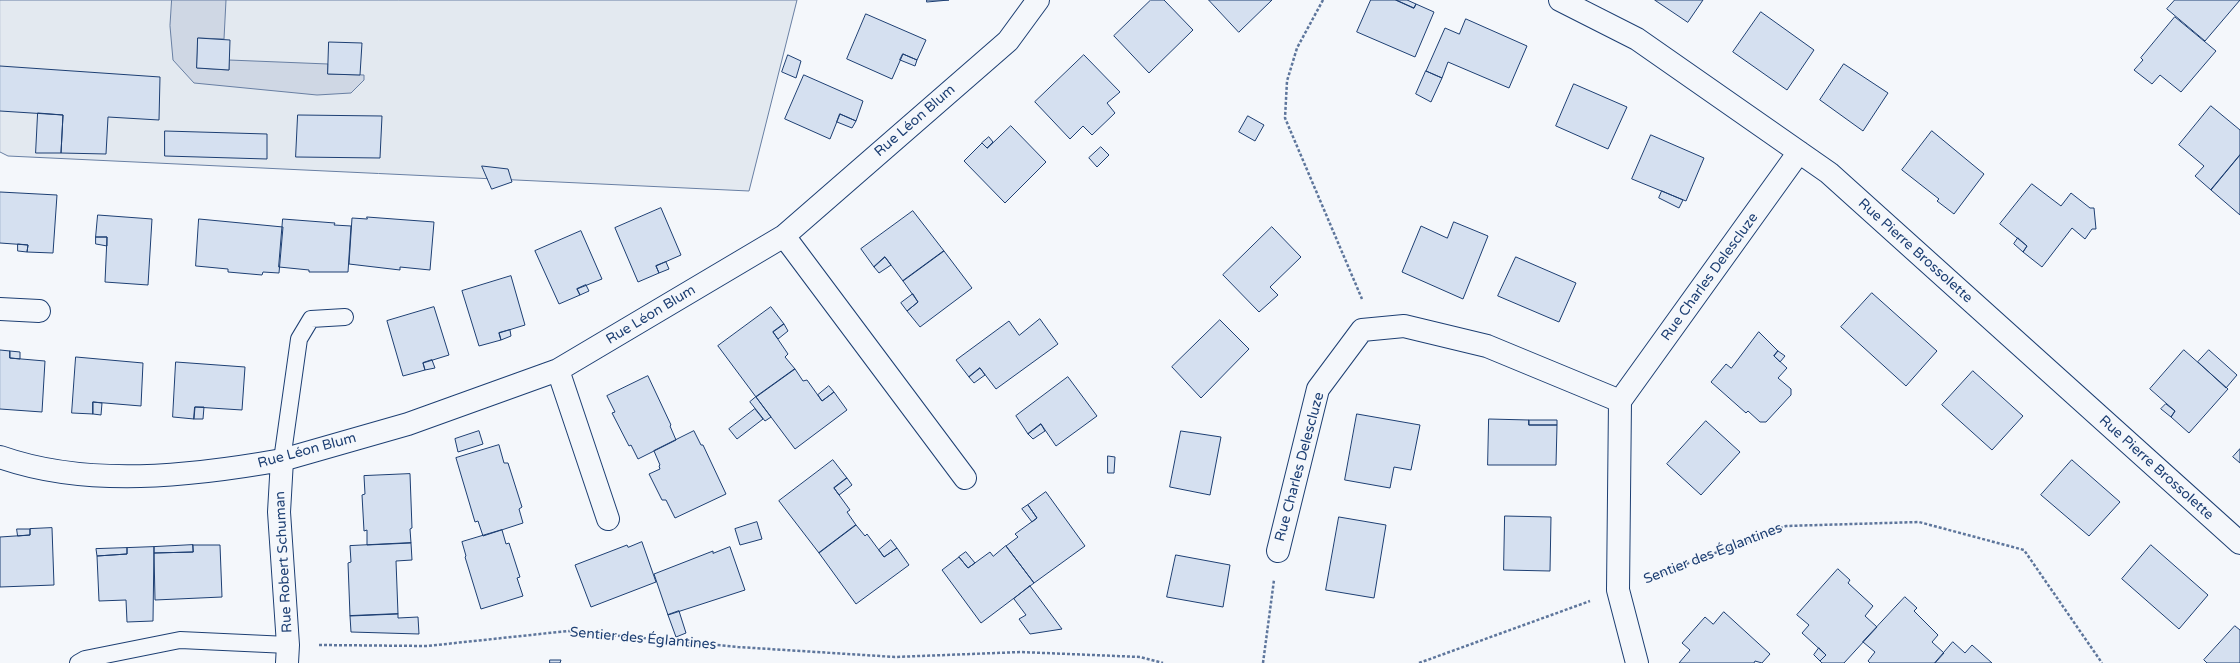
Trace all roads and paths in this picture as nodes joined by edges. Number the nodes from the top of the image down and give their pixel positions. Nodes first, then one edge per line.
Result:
1 (1038, 0) edge
2 (1323, 0) edge
3 (1560, 0) edge
4 (1799, 152) junction
5 (784, 236) junction
6 (0, 309) edge
7 (39, 311) dead end
8 (345, 317) dead end
9 (1375, 329) junction
10 (558, 370) junction
11 (1620, 401) junction
12 (0, 457) edge
13 (282, 460) junction
14 (965, 478) dead end
15 (608, 519) dead end
16 (2240, 543) edge
17 (1278, 551) joint
18 (1618, 590) junction
19 (288, 654) edge
20 (78, 663) edge
21 (1163, 663) edge
22 (1264, 663) edge
23 (1419, 663) edge
24 (1637, 663) edge
25 (2102, 663) edge

1 - 5 street, Rue Léon Blum
2 - 9 path
3 - 4 street, Rue Pierre Brossolette
4 - 11 street, Rue Charles Delescluze
4 - 16 street, Rue Pierre Brossolette
5 - 10 street, Rue Léon Blum
5 - 14 street
6 - 7 street
8 - 13 lane
9 - 11 street, Rue Charles Delescluze
9 - 17 street, Rue Charles Delescluze
10 - 13 street, Rue Léon Blum
10 - 15 street
11 - 18 street
12 - 13 street, Rue Léon Blum
13 - 19 street, Rue Robert Schuman
17 - 22 path
18 - 23 path, Sentier des Églantines
18 - 24 street
18 - 25 path, Sentier des Églantines
19 - 20 lane
19 - 21 path, Sentier des Églantines

